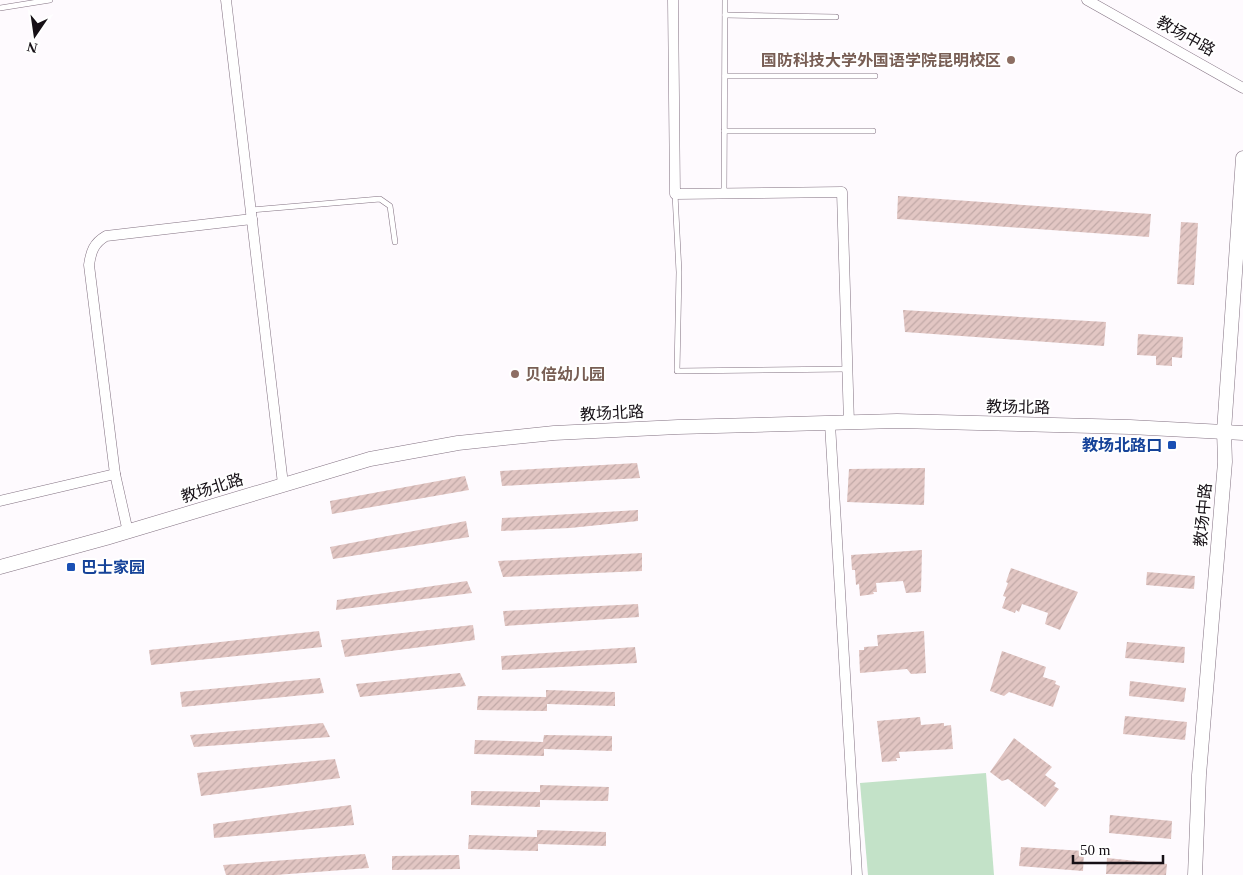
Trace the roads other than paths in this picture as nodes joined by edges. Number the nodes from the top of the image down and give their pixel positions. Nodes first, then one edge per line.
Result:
1 (50, 0) edge
2 (226, 0) edge
3 (673, 0) edge
4 (725, 0) edge
5 (1086, 0) edge
6 (0, 8) edge
7 (725, 15) junction
8 (836, 17) dead end
9 (725, 76) junction
10 (875, 76) dead end
11 (1243, 88) edge
12 (724, 131) junction
13 (873, 132) dead end
14 (1243, 158) edge
15 (724, 193) junction
16 (675, 194) junction
17 (251, 215) junction
18 (395, 242) dead end
19 (847, 369) junction
20 (849, 423) junction
21 (830, 424) junction
22 (1224, 431) junction
23 (1243, 433) edge
24 (115, 474) junction
25 (283, 484) junction
26 (0, 501) edge
27 (128, 532) junction
28 (0, 567) edge
29 (857, 875) edge
30 (1196, 875) edge

1 - 6 lane
2 - 17 street
3 - 16 street
4 - 7 lane
5 - 11 street, 教场中路
7 - 8 lane
7 - 9 lane
9 - 10 lane
9 - 12 lane
12 - 13 lane
12 - 15 lane
14 - 22 street, 教场中路
15 - 16 street
15 - 19 street
16 - 19 lane
17 - 18 lane
17 - 24 street
17 - 25 street
19 - 20 street
20 - 21 street, 教场北路
20 - 22 street, 教场北路
21 - 25 street, 教场北路
21 - 29 street
22 - 23 street, 教场北路
22 - 30 street, 教场中路
24 - 26 street
24 - 27 street
25 - 27 street, 教场北路
27 - 28 street, 教场北路

